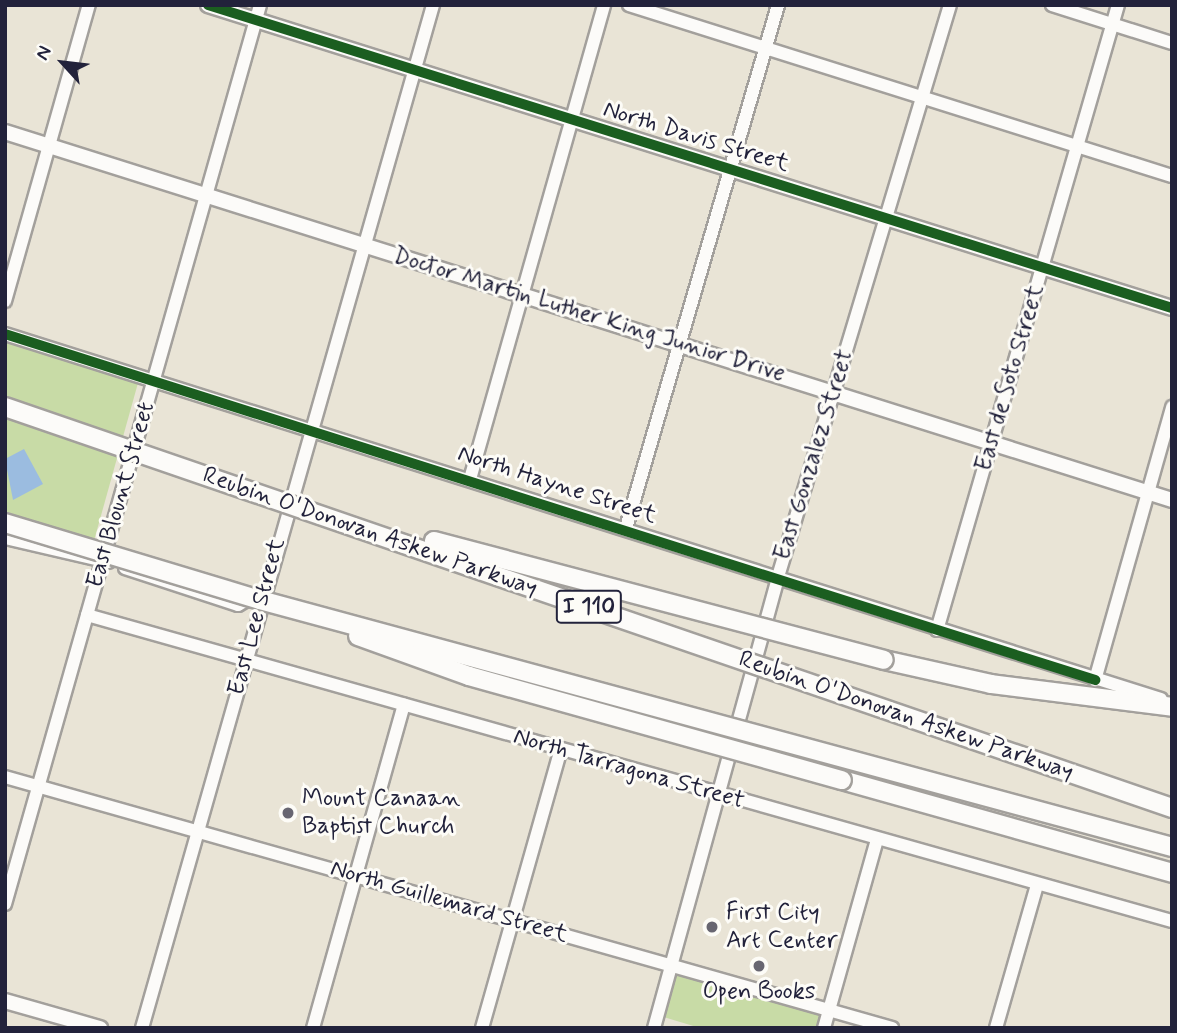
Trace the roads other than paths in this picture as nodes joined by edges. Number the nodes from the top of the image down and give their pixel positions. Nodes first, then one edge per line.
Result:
1 (89, 5) edge
2 (208, 5) edge
3 (260, 5) edge
4 (433, 5) edge
5 (604, 5) edge
6 (629, 5) edge
7 (778, 5) edge
8 (950, 5) edge
9 (1052, 5) edge
10 (1118, 5) edge
11 (255, 20) junction
12 (1111, 24) junction
13 (1172, 43) edge
14 (764, 49) junction
15 (414, 70) junction
16 (921, 97) junction
17 (572, 119) junction
18 (5, 132) edge
19 (51, 146) junction
20 (1077, 146) junction
21 (728, 169) junction
22 (1172, 176) edge
23 (205, 195) junction
24 (884, 218) junction
25 (365, 245) junction
26 (1042, 268) junction
27 (522, 294) junction
28 (5, 301) edge
29 (1172, 308) edge
30 (5, 334) edge
31 (678, 344) junction
32 (153, 380) junction
33 (834, 392) junction
34 (5, 407) edge
35 (1172, 407) edge
36 (312, 429) junction
37 (992, 442) junction
38 (209, 476) junction
39 (470, 479) junction
40 (1147, 492) junction
41 (1172, 500) edge
42 (5, 523) edge
43 (626, 528) junction
44 (5, 538) edge
45 (103, 561) junction
46 (777, 580) junction
47 (265, 581) junction
48 (260, 600) junction
49 (87, 615) junction
50 (937, 630) junction
51 (246, 660) junction
52 (1095, 680) junction
53 (1172, 702) edge
54 (404, 705) junction
55 (1172, 707) edge
56 (561, 749) junction
57 (5, 777) edge
58 (39, 786) junction
59 (722, 795) junction
60 (1172, 808) edge
61 (197, 831) junction
62 (877, 840) junction
63 (1172, 847) edge
64 (1172, 873) edge
65 (356, 876) junction
66 (1037, 885) junction
67 (5, 904) edge
68 (513, 920) junction
69 (1172, 921) edge
70 (671, 965) junction
71 (5, 1001) edge
72 (829, 1010) junction
73 (100, 1028) edge
74 (142, 1028) edge
75 (313, 1028) edge
76 (482, 1028) edge
77 (654, 1028) edge
78 (824, 1028) edge
79 (892, 1028) edge
80 (996, 1028) edge

1 - 19 street
2 - 11 main road, North Davis Street
3 - 11 street, East Blount Street
4 - 15 street, East Lee Street
5 - 17 street
6 - 14 street
7 - 14 street
8 - 16 street, East Gonzalez Street
9 - 12 street
10 - 12 street, East de Soto Street
11 - 15 main road, North Davis Street
11 - 23 street, East Blount Street
12 - 13 street
12 - 20 street, East de Soto Street
14 - 16 street
14 - 21 street
15 - 17 main road, North Davis Street
15 - 25 street, East Lee Street
16 - 20 street
16 - 24 street, East Gonzalez Street
17 - 21 main road, North Davis Street
17 - 27 street
18 - 19 main road, Doctor Martin Luther King Junior Drive
19 - 23 main road, Doctor Martin Luther King Junior Drive
19 - 28 street
20 - 22 street
20 - 26 street, East de Soto Street
21 - 24 main road, North Davis Street
21 - 31 street
23 - 25 main road, Doctor Martin Luther King Junior Drive
23 - 32 street, East Blount Street
24 - 26 main road, North Davis Street
24 - 33 street, East Gonzalez Street
25 - 27 main road, Doctor Martin Luther King Junior Drive
25 - 36 street, East Lee Street
26 - 29 main road, North Davis Street
26 - 37 street, East de Soto Street
27 - 31 main road, Doctor Martin Luther King Junior Drive
27 - 39 street
30 - 32 street, North Hayne Street
31 - 33 main road, Doctor Martin Luther King Junior Drive
31 - 43 street
32 - 36 street, North Hayne Street
32 - 45 street, East Blount Street
33 - 37 main road, Doctor Martin Luther King Junior Drive
33 - 46 street, East Gonzalez Street
34 - 38 highway, Reubin O'Donovan Askew Parkway / I 110, bridge
35 - 40 street
36 - 39 street, North Hayne Street
36 - 47 street, East Lee Street
37 - 40 main road, Doctor Martin Luther King Junior Drive
37 - 50 street, East de Soto Street
38 - 55 highway, bridge
38 - 60 highway, Reubin O'Donovan Askew Parkway / I 110, bridge
39 - 43 street, North Hayne Street
40 - 41 main road, Doctor Martin Luther King Junior Drive
40 - 52 street
42 - 48 highway, Reubin O'Donovan Askew Parkway, bridge
43 - 46 street, North Hayne Street
44 - 45 street
45 - 47 street
45 - 49 street, East Blount Street
46 - 50 street, North Hayne Street
46 - 59 street, East Gonzalez Street
47 - 51 street, East Lee Street
48 - 63 highway, Reubin O'Donovan Askew Parkway, bridge
48 - 64 highway, bridge
49 - 51 street, North Tarragona Street
49 - 58 street, East Blount Street
50 - 52 street, North Hayne Street
51 - 54 street, North Tarragona Street
51 - 61 street, East Lee Street
52 - 53 street, North Hayne Street
54 - 56 street, North Tarragona Street
54 - 65 street
56 - 59 street, North Tarragona Street
56 - 68 street
57 - 58 street, North Guillemard Street
58 - 61 street, North Guillemard Street
58 - 67 street, East Blount Street
59 - 62 street, North Tarragona Street
59 - 70 street, East Gonzalez Street
61 - 65 street, North Guillemard Street
61 - 74 street, East Lee Street
62 - 66 street, North Tarragona Street
62 - 72 street
65 - 68 street, North Guillemard Street
65 - 75 street
66 - 69 street, North Tarragona Street
66 - 80 street
68 - 70 street, North Guillemard Street
68 - 76 street
70 - 72 street, North Guillemard Street
70 - 77 street, East Gonzalez Street
71 - 73 main road
72 - 78 street
72 - 79 street, North Guillemard Street

